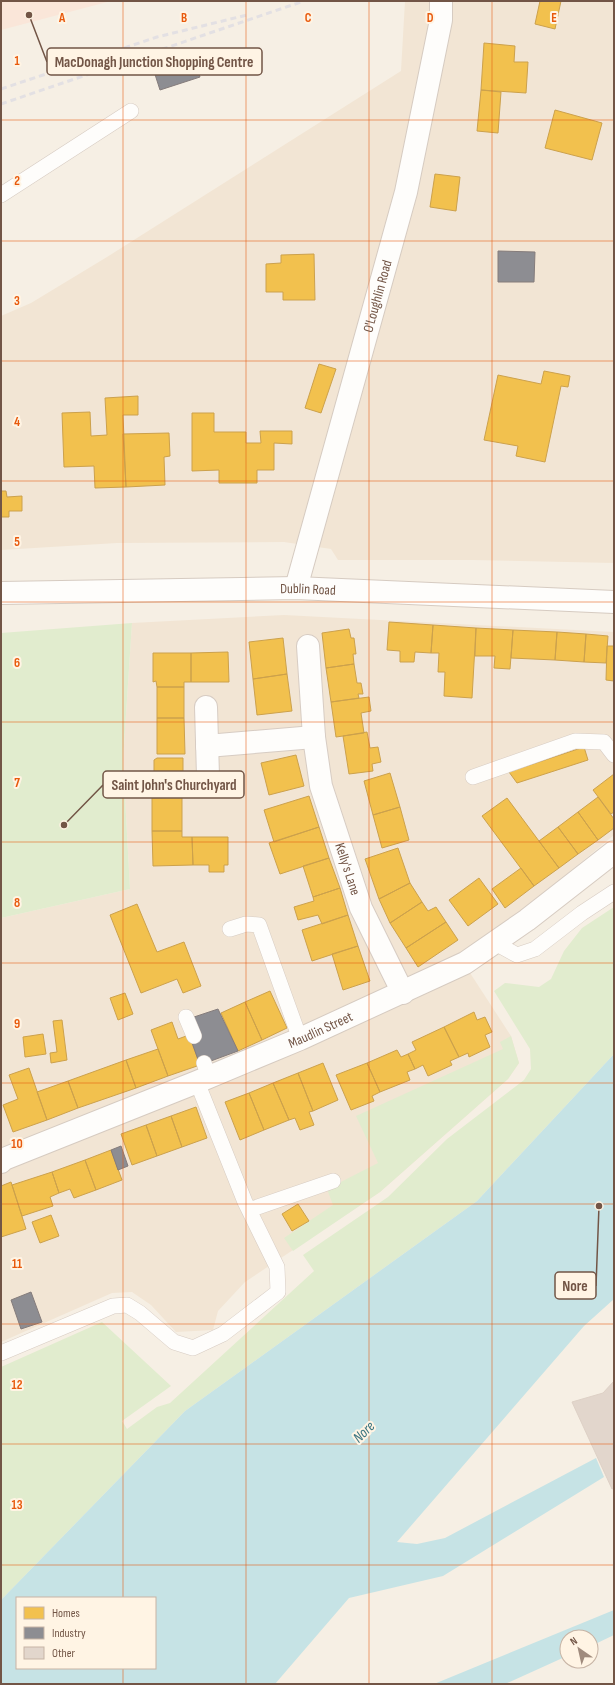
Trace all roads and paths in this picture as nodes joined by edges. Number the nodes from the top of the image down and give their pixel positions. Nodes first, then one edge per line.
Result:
1 (441, 1) edge
2 (131, 111) dead end
3 (1, 195) edge
4 (296, 588) junction
5 (1, 593) edge
6 (614, 602) edge
7 (308, 646) dead end
8 (206, 707) dead end
9 (314, 737) junction
10 (207, 746) junction
11 (614, 754) edge
12 (208, 776) dead end
13 (473, 777) dead end
14 (614, 852) edge
15 (614, 892) edge
16 (230, 930) dead end
17 (495, 943) junction
18 (403, 993) junction
19 (186, 1017) dead end
20 (194, 1036) dead end
21 (300, 1039) junction
22 (204, 1074) junction
23 (2, 1158) edge
24 (333, 1181) dead end
25 (249, 1210) junction
26 (1, 1353) edge

1 - 4 street, O'Loughlin Road
2 - 3 lane
4 - 5 street, Dublin Road
4 - 6 street, Dublin Road
7 - 9 street, Kelly's Lane
8 - 10 street
9 - 10 street
9 - 18 street, Kelly's Lane
10 - 12 street
11 - 13 lane
14 - 17 street, Maudlin Street
15 - 17 lane
16 - 21 lane
17 - 18 street, Maudlin Street
18 - 21 street, Maudlin Street
19 - 20 lane
21 - 22 street, Maudlin Street
22 - 23 street, Maudlin Street
22 - 25 lane
24 - 25 lane
25 - 26 lane

